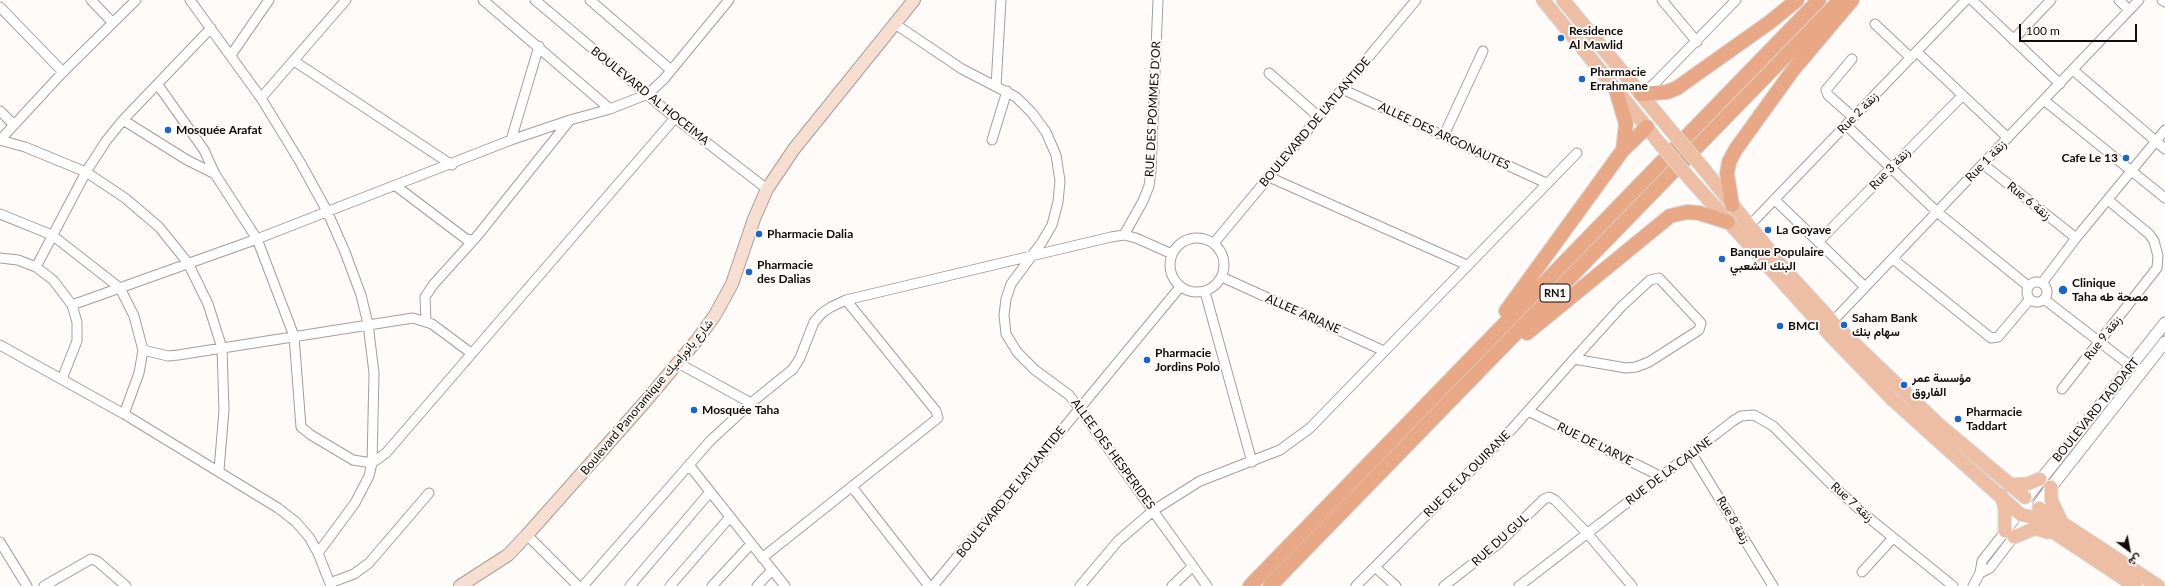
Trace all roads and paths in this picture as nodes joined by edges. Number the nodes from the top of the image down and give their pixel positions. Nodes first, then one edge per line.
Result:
1 (91, 0) edge
2 (136, 0) edge
3 (190, 0) edge
4 (269, 0) edge
5 (346, 0) edge
6 (483, 0) edge
7 (535, 0) edge
8 (590, 0) edge
9 (914, 0) edge
10 (1001, 0) edge
11 (1158, 0) edge
12 (1416, 0) edge
13 (1543, 0) edge
14 (1563, 0) edge
15 (1662, 0) edge
16 (1736, 0) edge
17 (1797, 0) edge
18 (1818, 0) edge
19 (1840, 0) edge
20 (1852, 0) edge
21 (1966, 0) edge
22 (1972, 0) edge
23 (2051, 0) edge
24 (2119, 0) edge
25 (2139, 0) edge
26 (2162, 0) edge
27 (725, 1) edge
28 (2165, 2) edge
29 (0, 7) edge
30 (2129, 10) junction
31 (112, 22) junction
32 (895, 24) junction
33 (1875, 24) dead end
34 (211, 28) junction
35 (2012, 40) junction
36 (1697, 42) junction
37 (539, 46) junction
38 (1483, 51) dead end
39 (231, 55) junction
40 (1914, 55) junction
41 (294, 60) junction
42 (1852, 60) dead end
43 (671, 70) junction
44 (2073, 70) junction
45 (63, 72) junction
46 (1269, 73) dead end
47 (2060, 84) junction
48 (158, 85) junction
49 (996, 86) junction
50 (1342, 89) junction
51 (1616, 90) junction
52 (1007, 91) junction
53 (648, 94) junction
54 (1641, 94) junction
55 (1962, 96) junction
56 (261, 98) junction
57 (2045, 101) junction
58 (610, 109) junction
59 (0, 111) edge
60 (1319, 116) junction
61 (1853, 117) junction
62 (675, 118) junction
63 (123, 120) junction
64 (570, 120) junction
65 (13, 124) junction
66 (1846, 125) junction
67 (2165, 130) edge
68 (1651, 133) junction
69 (1444, 135) junction
70 (2008, 138) junction
71 (0, 140) edge
72 (511, 140) junction
73 (992, 140) dead end
74 (2156, 141) junction
75 (2165, 149) edge
76 (1623, 150) junction
77 (1577, 152) dead end
78 (1983, 164) junction
79 (452, 165) junction
80 (1890, 169) junction
81 (2131, 170) junction
82 (86, 172) junction
83 (215, 174) junction
84 (1269, 177) junction
85 (1546, 183) junction
86 (396, 186) junction
87 (767, 189) junction
88 (2165, 198) edge
89 (1775, 200) junction
90 (2108, 200) junction
91 (1732, 205) junction
92 (327, 211) junction
93 (1937, 212) junction
94 (0, 214) edge
95 (1728, 222) junction
96 (1749, 226) junction
97 (52, 235) junction
98 (1124, 235) junction
99 (2076, 238) junction
100 (257, 239) junction
101 (472, 240) junction
102 (1818, 242) junction
103 (1214, 243) junction
104 (1172, 254) junction
105 (1031, 257) junction
106 (0, 258) edge
107 (1893, 259) junction
108 (188, 263) junction
109 (1467, 265) junction
110 (36, 267) junction
111 (1222, 277) junction
112 (2042, 283) junction
113 (2028, 286) junction
114 (1180, 287) junction
115 (120, 288) junction
116 (1865, 288) junction
117 (1205, 292) junction
118 (2030, 299) junction
119 (2044, 299) junction
120 (846, 300) junction
121 (72, 305) junction
122 (426, 321) junction
123 (1832, 322) junction
124 (2165, 323) edge
125 (368, 324) junction
126 (294, 336) junction
127 (2100, 342) junction
128 (2165, 342) edge
129 (0, 345) edge
130 (222, 348) junction
131 (1480, 348) junction
132 (143, 350) junction
133 (1384, 351) junction
134 (470, 353) junction
135 (1574, 359) junction
136 (678, 363) junction
137 (2132, 366) junction
138 (1472, 377) junction
139 (62, 380) junction
140 (2062, 389) dead end
141 (751, 403) junction
142 (1080, 408) junction
143 (1528, 411) junction
144 (124, 414) junction
145 (1754, 415) joint
146 (1692, 454) junction
147 (1252, 462) junction
148 (372, 463) junction
149 (688, 465) junction
150 (218, 470) junction
151 (1662, 477) junction
152 (2040, 479) junction
153 (2010, 485) junction
154 (2051, 486) junction
155 (852, 487) junction
156 (710, 492) junction
157 (429, 493) dead end
158 (2001, 495) junction
159 (2026, 496) junction
160 (1154, 510) junction
161 (2029, 512) junction
162 (730, 517) junction
163 (2061, 522) junction
164 (1587, 533) junction
165 (2010, 534) junction
166 (2053, 534) junction
167 (527, 536) junction
168 (1893, 538) junction
169 (0, 542) edge
170 (751, 544) junction
171 (318, 553) junction
172 (762, 558) junction
173 (1193, 566) junction
174 (1375, 567) junction
175 (772, 570) junction
176 (1862, 572) dead end
177 (330, 585) edge
178 (27, 586) edge
179 (44, 586) edge
180 (126, 586) edge
181 (460, 586) edge
182 (578, 586) edge
183 (583, 586) edge
184 (630, 586) edge
185 (670, 586) edge
186 (712, 586) edge
187 (757, 586) edge
188 (784, 586) edge
189 (929, 586) edge
190 (933, 586) edge
191 (1080, 586) edge
192 (1172, 586) edge
193 (1206, 586) edge
194 (1250, 586) edge
195 (1270, 586) edge
196 (1356, 586) edge
197 (1396, 586) edge
198 (1444, 586) edge
199 (1519, 586) edge
200 (1632, 586) edge
201 (1773, 586) edge
202 (1954, 586) edge
203 (1973, 586) edge
204 (2135, 586) edge
205 (2158, 586) edge

1 - 31 street
2 - 31 street
3 - 34 street
4 - 39 street
5 - 41 street
6 - 37 street
7 - 53 street, BOULEVARD AL HOCEIMA
8 - 43 street
9 - 32 main road, Boulevard Panoramique شارع بانوراميك
10 - 49 street
11 - 98 street, RUE DES POMMES D'OR
12 - 50 street, BOULEVARD DE L'ATLANTIDE
13 - 51 main road
14 - 54 main road
15 - 36 street
16 - 36 street
17 - 54 highway
18 - 131 highway, RN1
19 - 138 highway, RN1
20 - 91 highway
21 - 40 street, Rue 2 زنقة
22 - 35 street
23 - 35 street
24 - 30 street
25 - 30 street, Rue 1 زنقة
26 - 28 street
27 - 43 street
29 - 45 street
30 - 44 street, Rue 1 زنقة
31 - 45 street
32 - 49 street, ALLEE DES HESPERIDES
32 - 87 main road, Boulevard Panoramique شارع بانوراميك
33 - 40 street
34 - 39 street
34 - 48 street
35 - 47 street
36 - 54 street
37 - 58 street
37 - 72 street
38 - 69 street
39 - 56 street
40 - 55 street
40 - 61 street, Rue 2 زنقة
41 - 56 street
41 - 79 street
42 - 61 street
43 - 53 street
44 - 47 street, Rue 1 زنقة
44 - 74 street
45 - 65 street
46 - 60 street
47 - 57 street, Rue 1 زنقة
48 - 63 street
48 - 83 street
49 - 52 street, ALLEE DES HESPERIDES
50 - 60 street, BOULEVARD DE L'ATLANTIDE
50 - 69 street, ALLEE DES ARGONAUTES
51 - 68 main road
51 - 76 highway
52 - 73 street
52 - 105 street, ALLEE DES HESPERIDES
53 - 58 street
53 - 62 street, BOULEVARD AL HOCEIMA
54 - 91 main road, bridge
55 - 70 street
55 - 80 street, Rue 3 زنقة
56 - 92 street
57 - 70 street, Rue 1 زنقة
57 - 81 street
58 - 64 street
59 - 65 street
60 - 84 street, BOULEVARD DE L'ATLANTIDE
61 - 66 street, Rue 2 زنقة
62 - 87 street, BOULEVARD AL HOCEIMA
62 - 134 street
63 - 82 street
63 - 83 street
64 - 72 street
64 - 101 street
65 - 71 street
66 - 80 street
66 - 89 street, Rue 2 زنقة
67 - 74 street
68 - 76 highway
68 - 95 main road, bridge
69 - 85 street, ALLEE DES ARGONAUTES
70 - 78 street, Rue 1 زنقة
71 - 82 street
72 - 79 street
74 - 75 street
74 - 81 street
76 - 131 highway
77 - 85 street
78 - 93 street, Rue 1 زنقة
78 - 99 street, Rue 6 زنقة
79 - 86 street
80 - 93 street
80 - 102 street, Rue 3 زنقة
81 - 88 street
81 - 90 street
82 - 97 street
82 - 108 street
83 - 100 street
84 - 103 street, BOULEVARD DE L'ATLANTIDE
84 - 109 street
85 - 109 street
86 - 92 street
86 - 101 street
87 - 136 main road, Boulevard Panoramique شارع بانوراميك
89 - 96 street, Rue 2 زنقة
89 - 102 street
90 - 99 street
90 - 127 street, Rue 9 زنقة
91 - 96 main road
92 - 100 street
92 - 125 street
93 - 107 street, Rue 1 زنقة
93 - 113 street
94 - 97 street
95 - 138 highway
95 - 158 main road
96 - 123 main road
97 - 110 street
97 - 115 street
98 - 104 street
98 - 105 street
99 - 112 street
100 - 108 street
100 - 126 street
101 - 122 street
102 - 116 street
103 - 104 street
103 - 111 street
104 - 114 street
105 - 120 street
105 - 142 street, ALLEE DES HESPERIDES
106 - 110 street
107 - 116 street, Rue 1 زنقة
107 - 118 street
108 - 115 street
108 - 130 street
109 - 133 street
110 - 121 street
111 - 117 street
111 - 133 street, ALLEE ARIANE
112 - 113 street
112 - 119 street
113 - 118 street
114 - 117 street
114 - 142 street, BOULEVARD DE L'ATLANTIDE
115 - 121 street
115 - 132 street
116 - 123 street, Rue 1 زنقة
117 - 147 street
118 - 119 street
119 - 127 street
120 - 141 street
120 - 155 street
121 - 139 street
122 - 125 street
122 - 134 street
123 - 153 main road
124 - 137 street, BOULEVARD TADDART
125 - 126 street
125 - 148 street
126 - 130 street
126 - 148 street
127 - 137 street
127 - 140 street, Rue 9 زنقة
128 - 154 street, BOULEVARD TADDART
129 - 139 street
130 - 132 street
130 - 150 street
131 - 194 highway, RN1
132 - 144 street
133 - 147 street
134 - 148 street
135 - 135 street, RUE DE LA OUIRANE
135 - 143 street, RUE DE LA OUIRANE
136 - 141 street
136 - 167 main road, Boulevard Panoramique شارع بانوراميك
137 - 152 street, BOULEVARD TADDART
138 - 195 highway, RN1
139 - 144 street
141 - 149 street
142 - 160 street, ALLEE DES HESPERIDES
142 - 190 street, BOULEVARD DE L'ATLANTIDE
143 - 151 street, RUE DE L'ARVE
143 - 174 street, RUE DE LA OUIRANE
144 - 150 street
145 - 146 street, RUE DE LA CALINE
145 - 168 street, Rue 7 زنقة
146 - 151 street, RUE DE LA CALINE
146 - 201 street, Rue 8 زنقة
147 - 160 street
148 - 171 street
149 - 156 street
149 - 183 street
150 - 171 street
151 - 164 street, RUE DE LA CALINE
152 - 153 main road
152 - 159 street, BOULEVARD TADDART
153 - 159 main road
154 - 161 street, BOULEVARD TADDART
154 - 163 main road
155 - 172 street
155 - 189 street
156 - 162 street
156 - 184 street
157 - 177 street
158 - 161 main road
158 - 165 main road
159 - 161 main road
160 - 173 street, ALLEE DES HESPERIDES
160 - 191 street
161 - 163 main road
161 - 165 street
161 - 166 main road
162 - 170 street
162 - 185 street
163 - 205 main road
164 - 198 street, RUE DU GUL
164 - 199 street, RUE DE LA CALINE
164 - 200 street
165 - 166 main road
165 - 203 street
166 - 204 main road
167 - 181 main road, Boulevard Panoramique شارع بانوراميك
167 - 182 street
168 - 176 street
168 - 202 street, Rue 7 زنقة
169 - 178 street
170 - 172 street
170 - 186 street
171 - 177 street
172 - 175 street
173 - 192 street
173 - 193 street, ALLEE DES HESPERIDES
174 - 196 street, RUE DE LA OUIRANE
174 - 197 street
175 - 187 street
175 - 188 street
179 - 180 street

